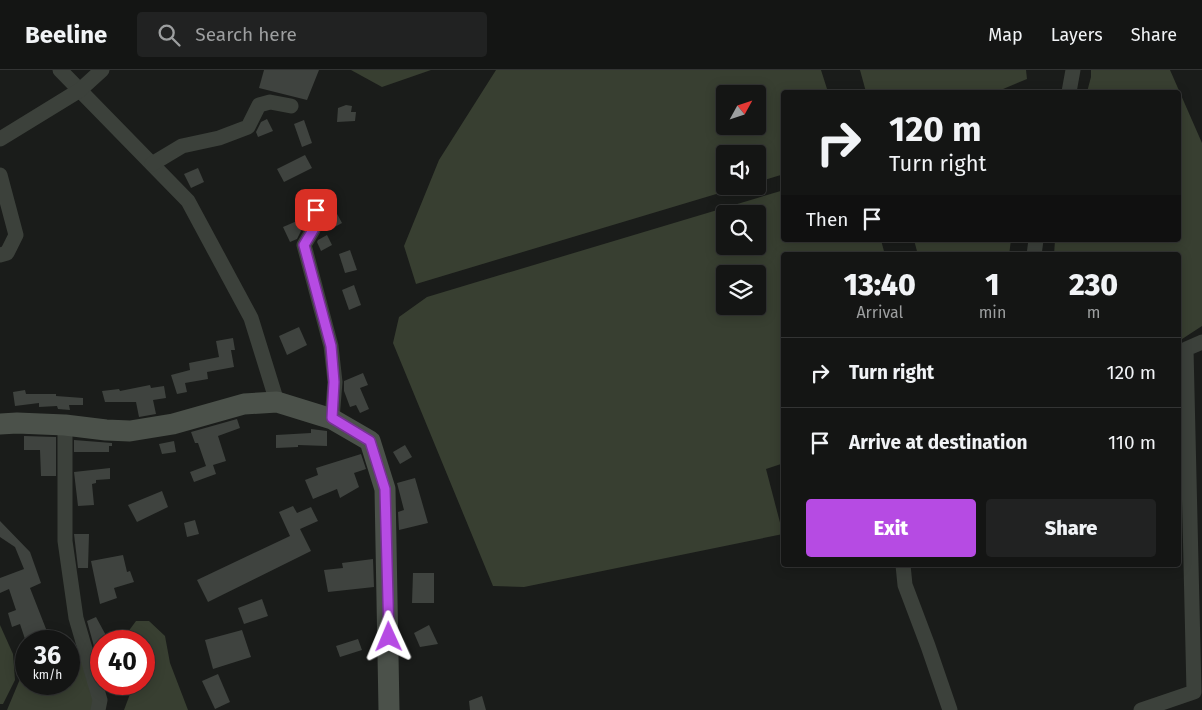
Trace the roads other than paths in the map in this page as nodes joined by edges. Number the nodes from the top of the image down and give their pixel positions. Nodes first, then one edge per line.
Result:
1 (60, 70) edge
2 (102, 70) edge
3 (1073, 70) edge
4 (80, 90) junction
5 (1069, 90) edge
6 (291, 106) dead end
7 (0, 139) edge
8 (152, 164) junction
9 (0, 175) edge
10 (316, 210) dead end
11 (0, 255) edge
12 (1202, 342) edge
13 (277, 402) junction
14 (332, 418) junction
15 (0, 424) edge
16 (65, 425) junction
17 (903, 567) edge
18 (98, 710) edge
19 (389, 710) edge
20 (950, 710) edge
21 (1141, 710) edge

1 - 4 street
2 - 4 street
3 - 5 street
4 - 7 street
4 - 8 street
6 - 8 street
8 - 13 street
9 - 11 street
10 - 14 street
12 - 21 street
13 - 14 street
13 - 16 street
14 - 19 street
15 - 16 street
16 - 18 street
17 - 20 street

